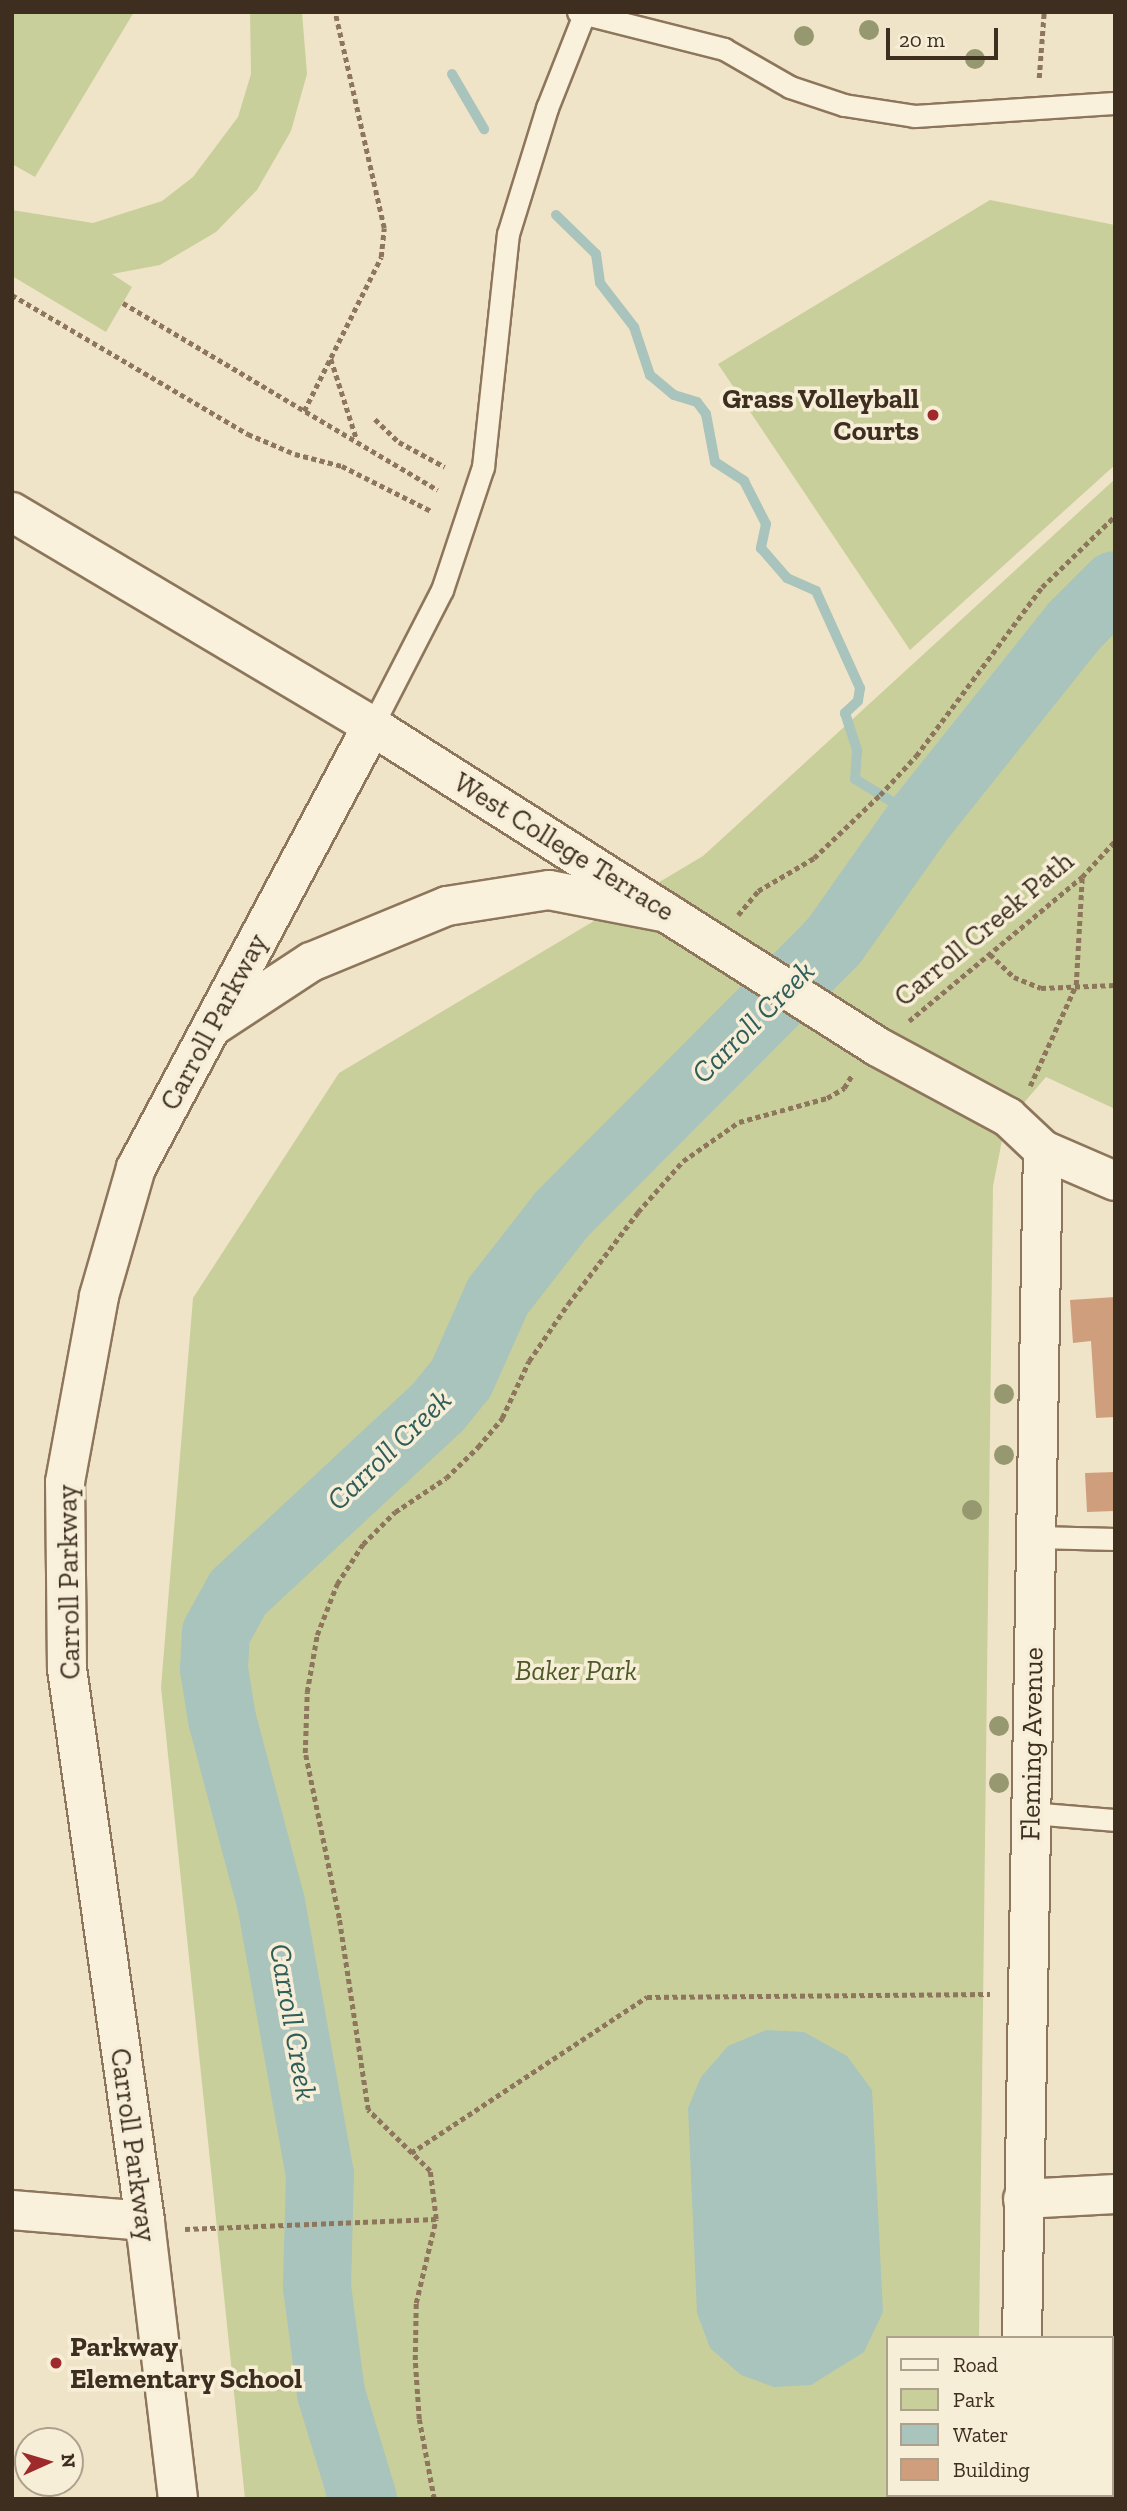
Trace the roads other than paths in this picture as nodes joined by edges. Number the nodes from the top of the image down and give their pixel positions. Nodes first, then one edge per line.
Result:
1 (583, 13) edge
2 (1115, 103) edge
3 (12, 512) edge
4 (372, 726) junction
5 (668, 913) junction
6 (210, 1028) junction
7 (1043, 1150) junction
8 (1115, 1181) edge
9 (1036, 1537) junction
10 (1115, 1539) edge
11 (1031, 1813) junction
12 (1115, 1820) edge
13 (1115, 2194) edge
14 (1023, 2199) junction
15 (12, 2210) edge
16 (161, 2225) junction
17 (1022, 2336) edge
18 (178, 2499) edge

1 - 2 lane
1 - 4 lane
3 - 4 street, West College Terrace
4 - 5 street, West College Terrace
4 - 6 street, Carroll Parkway
5 - 6 street
5 - 7 street, West College Terrace
6 - 16 street, Carroll Parkway
7 - 8 street, West College Terrace
7 - 9 street, Fleming Avenue
9 - 10 lane
9 - 11 street, Fleming Avenue
11 - 12 lane
11 - 14 street, Fleming Avenue
13 - 14 street
14 - 17 street, Fleming Avenue
15 - 16 street
16 - 18 street, Carroll Parkway

